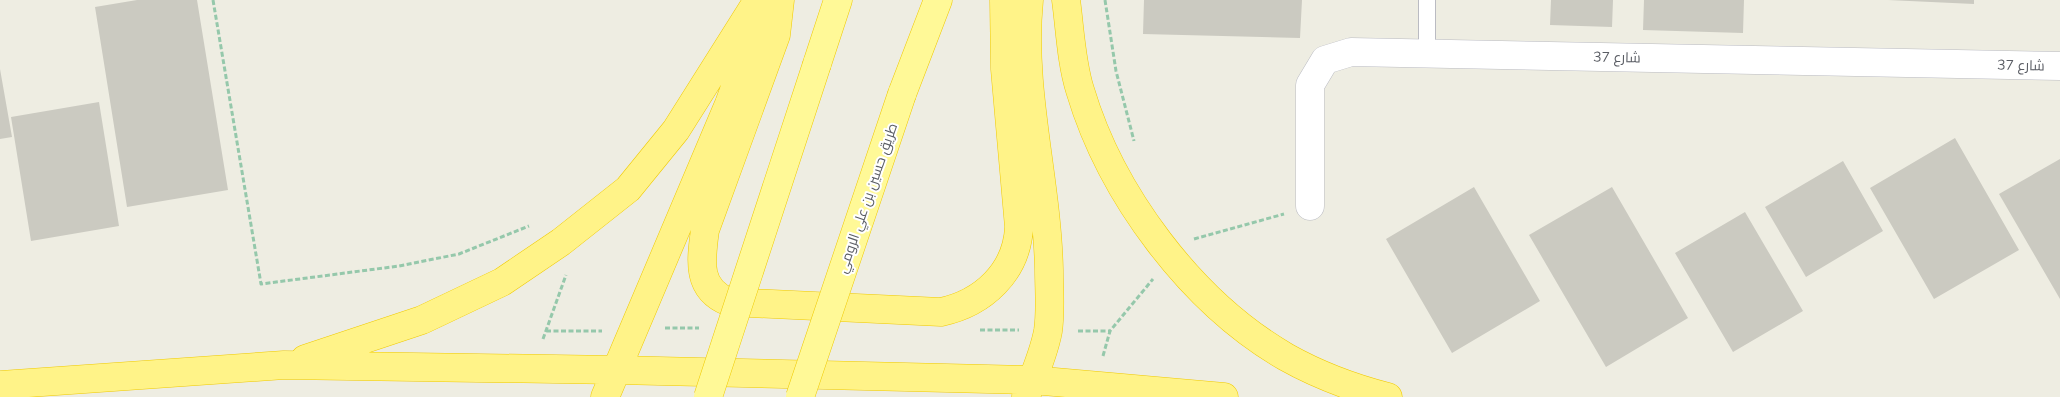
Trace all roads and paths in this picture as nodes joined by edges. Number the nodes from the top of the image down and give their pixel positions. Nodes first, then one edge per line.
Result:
1 (212, 0) edge
2 (758, 0) edge
3 (767, 0) edge
4 (780, 0) edge
5 (838, 0) edge
6 (938, 0) edge
7 (1004, 0) edge
8 (1029, 0) edge
9 (1066, 0) edge
10 (1427, 0) edge
11 (1427, 53) junction
12 (2060, 66) edge
13 (1310, 206) joint
14 (530, 226) dead end
15 (1191, 240) dead end
16 (561, 242) junction
17 (284, 366) junction
18 (534, 368) junction
19 (617, 370) junction
20 (0, 385) edge
21 (1029, 389) edge
22 (605, 397) edge
23 (708, 397) edge
24 (800, 397) edge
25 (1224, 397) edge
26 (1388, 397) edge

1 - 14 path
2 - 16 highway
3 - 19 highway
4 - 7 highway
5 - 23 highway, bridge
6 - 24 highway, طريق حسين بن علي الرومي, bridge
8 - 21 highway
9 - 26 highway
10 - 11 lane
11 - 12 street, شارع 37
11 - 13 street, شارع 37
13 - 15 path
16 - 17 highway
16 - 18 path
17 - 18 highway
17 - 20 highway
18 - 19 highway
19 - 21 highway
19 - 22 highway
21 - 25 highway

